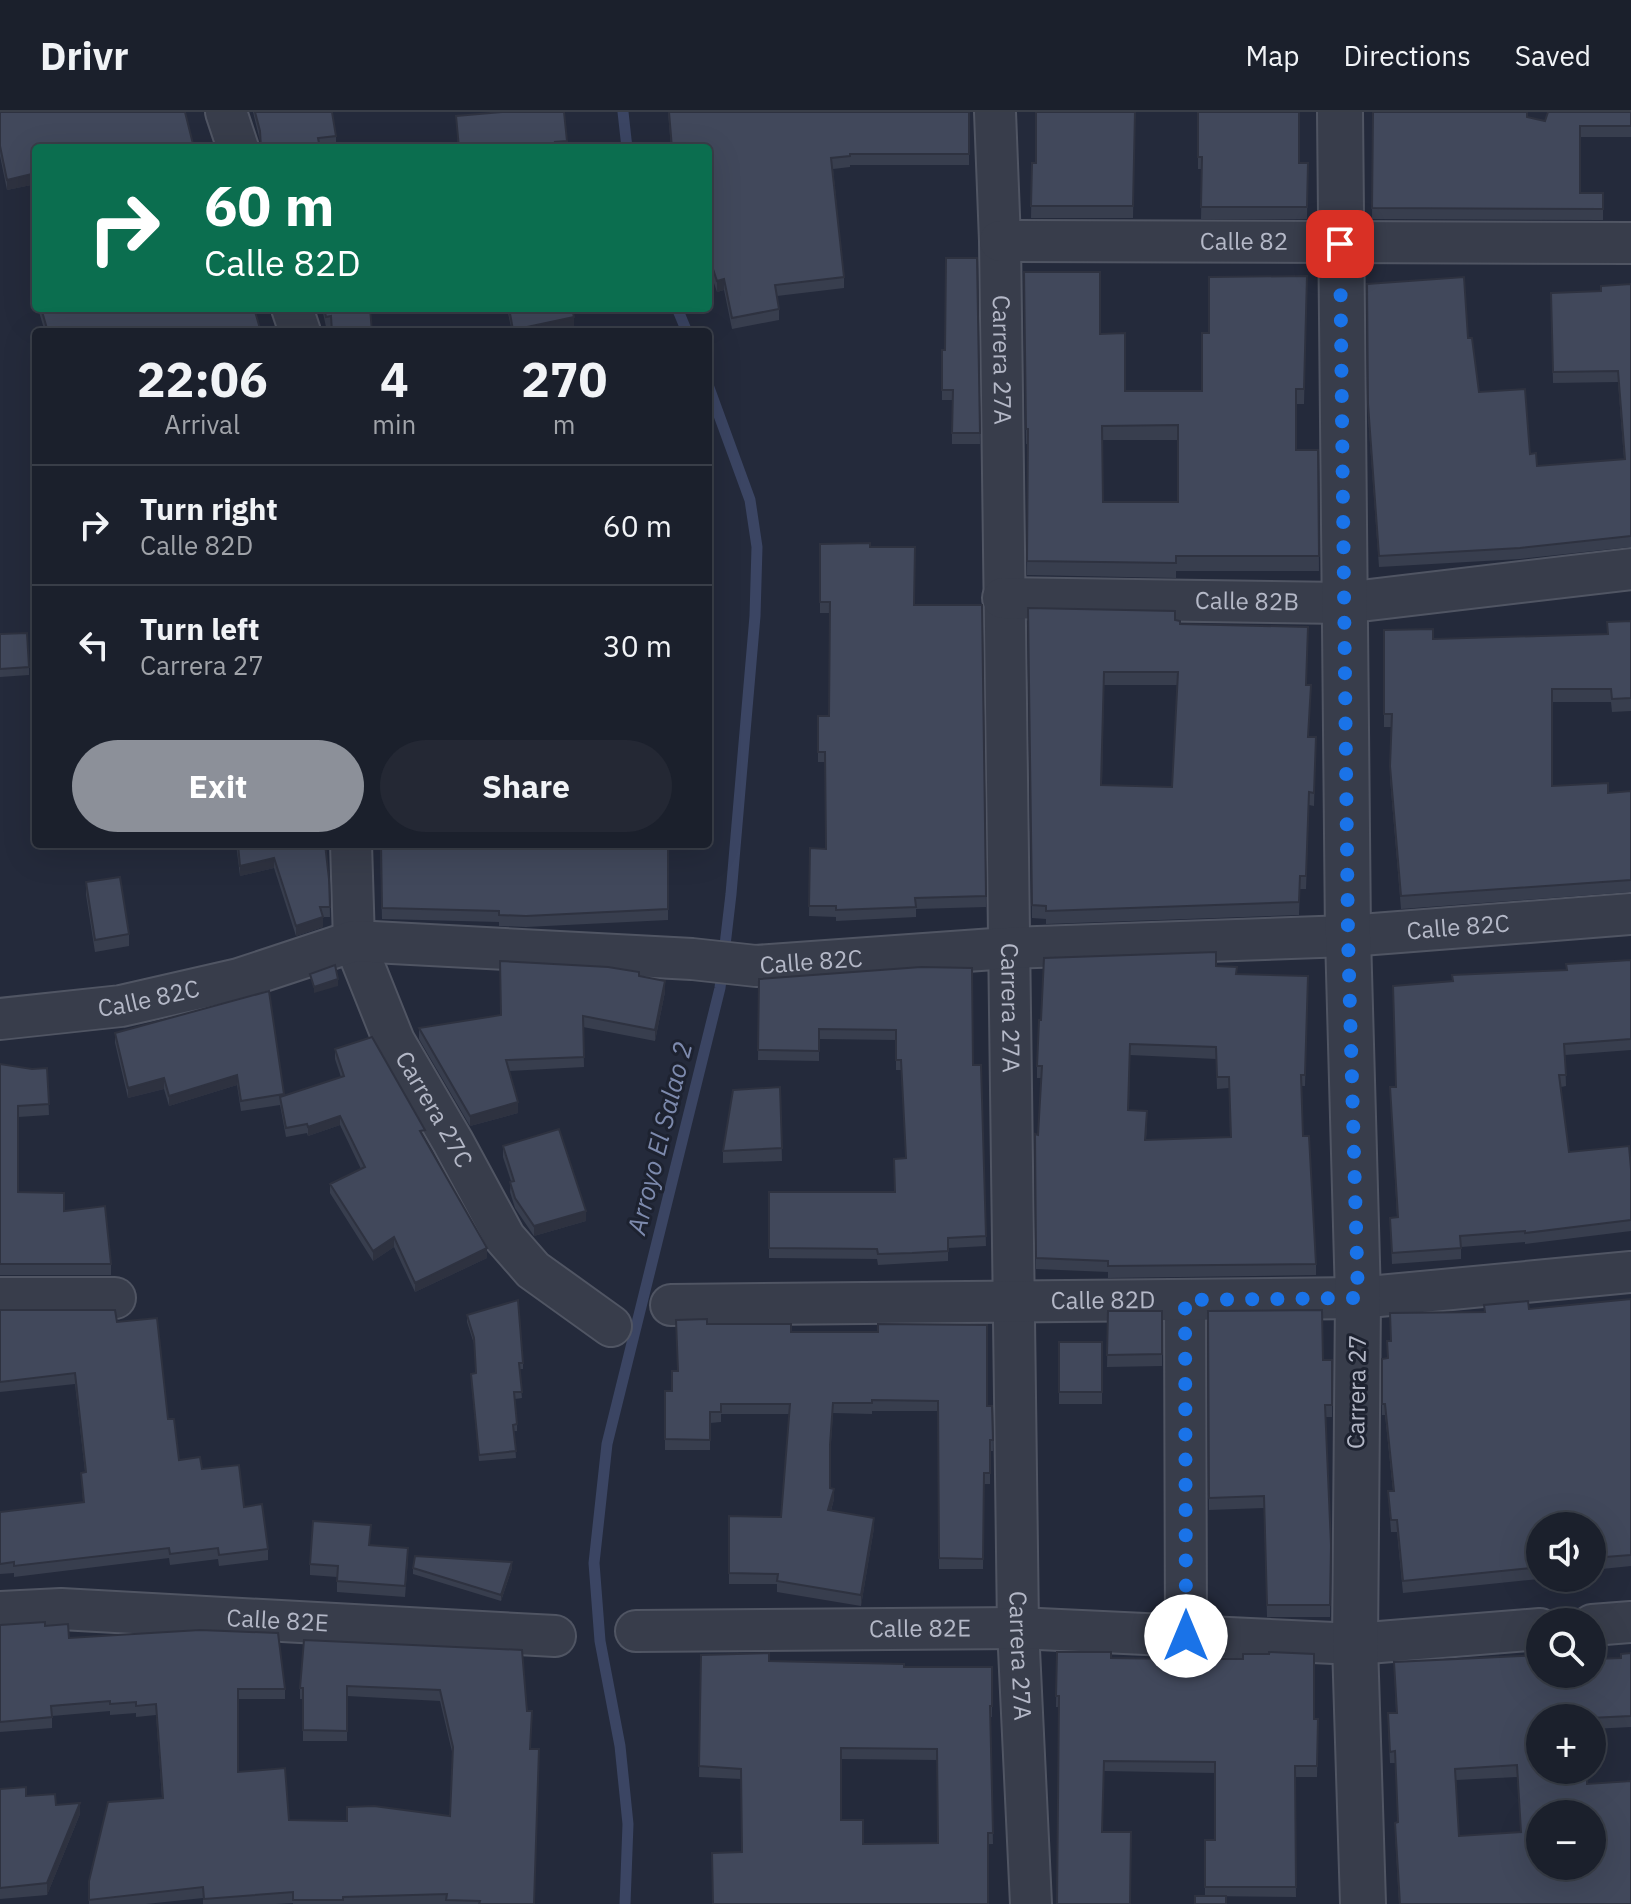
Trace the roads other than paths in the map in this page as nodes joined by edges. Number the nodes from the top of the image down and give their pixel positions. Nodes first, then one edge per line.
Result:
1 (226, 112) edge
2 (995, 112) edge
3 (1340, 112) edge
4 (237, 144) edge
5 (1000, 241) junction
6 (1631, 243) edge
7 (1340, 244) junction
8 (1631, 569) edge
9 (1003, 598) junction
10 (1344, 603) junction
11 (351, 848) edge
12 (1631, 914) edge
13 (1348, 936) junction
14 (354, 941) junction
15 (1008, 948) junction
16 (0, 1019) edge
17 (1631, 1272) edge
18 (0, 1298) edge
19 (115, 1298) dead end
20 (1358, 1298) junction
21 (1185, 1300) junction
22 (1013, 1302) junction
23 (671, 1305) dead end
24 (611, 1326) dead end
25 (0, 1612) edge
26 (1631, 1622) edge
27 (1606, 1624) edge
28 (1018, 1628) junction
29 (1526, 1630) edge
30 (636, 1631) dead end
31 (555, 1636) dead end
32 (1186, 1636) junction
33 (1355, 1644) junction
34 (1031, 1904) edge
35 (1363, 1904) edge

1 - 4 street
2 - 5 street, Carrera 27A
3 - 7 street, Carrera 27
5 - 7 street, Calle 82
5 - 9 street, Carrera 27A
6 - 7 street, Calle 82
7 - 10 street, Carrera 27
8 - 10 street, Calle 82B
9 - 10 street, Calle 82B
9 - 15 street, Carrera 27A
10 - 13 street, Carrera 27
11 - 14 street, Carrera 27C
12 - 13 street, Calle 82C
13 - 15 street, Calle 82C
13 - 20 street, Carrera 27
14 - 15 street, Calle 82C
14 - 16 street, Calle 82C
14 - 24 street, Carrera 27C
15 - 22 street, Carrera 27A
17 - 20 street, Calle 82D
18 - 19 street
20 - 21 street, Calle 82D
20 - 33 street, Carrera 27
21 - 22 street, Calle 82D
21 - 32 street
22 - 23 street, Calle 82D
22 - 28 street, Carrera 27A
25 - 31 street, Calle 82E
26 - 27 street
28 - 30 street, Calle 82E
28 - 32 street, Calle 82E
28 - 34 street, Carrera 27A
29 - 33 street, Calle 82E
32 - 33 street, Calle 82E
33 - 35 street, Carrera 27

